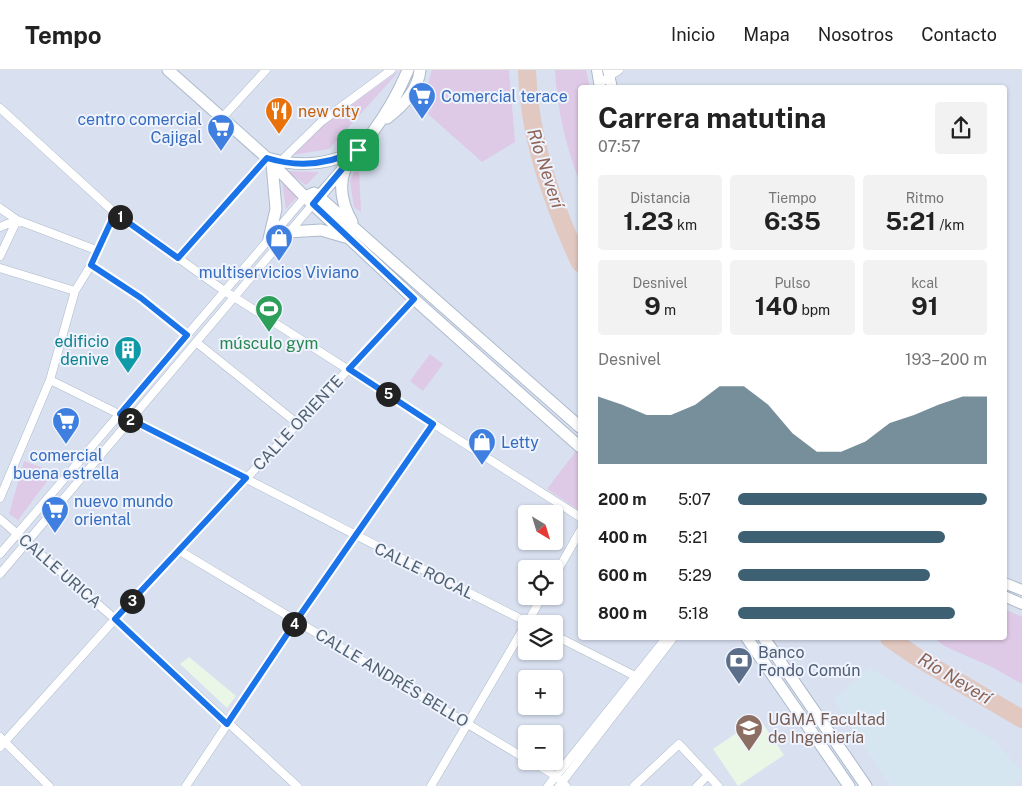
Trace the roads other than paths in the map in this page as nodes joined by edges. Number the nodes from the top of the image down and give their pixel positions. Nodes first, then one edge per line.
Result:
1 (168, 70) edge
2 (266, 70) edge
3 (391, 70) edge
4 (408, 70) edge
5 (420, 70) edge
6 (597, 70) edge
7 (619, 70) edge
8 (610, 78) edge
9 (600, 85) edge
10 (0, 108) edge
11 (222, 118) junction
12 (382, 122) junction
13 (358, 150) junction
14 (273, 161) junction
15 (348, 162) junction
16 (312, 199) junction
17 (0, 208) edge
18 (115, 213) junction
19 (17, 220) junction
20 (0, 227) edge
21 (288, 232) junction
22 (361, 233) junction
23 (269, 238) junction
24 (352, 241) junction
25 (96, 250) junction
26 (0, 256) edge
27 (178, 258) junction
28 (91, 265) junction
29 (0, 268) edge
30 (223, 290) junction
31 (76, 291) junction
32 (233, 296) junction
33 (414, 299) junction
34 (187, 335) junction
35 (196, 342) junction
36 (349, 369) junction
37 (50, 380) junction
38 (120, 414) junction
39 (130, 420) junction
40 (298, 424) junction
41 (433, 424) junction
42 (578, 425) edge
43 (578, 444) edge
44 (246, 478) junction
45 (0, 498) edge
46 (578, 516) edge
47 (0, 519) edge
48 (18, 534) junction
49 (578, 534) edge
50 (355, 537) junction
51 (28, 543) junction
52 (180, 551) junction
53 (0, 554) edge
54 (563, 560) edge
55 (0, 574) edge
56 (1007, 584) edge
57 (1022, 590) edge
58 (1007, 597) edge
59 (1022, 604) edge
60 (115, 619) junction
61 (518, 619) edge
62 (296, 621) junction
63 (563, 639) edge
64 (518, 640) edge
65 (665, 640) edge
66 (671, 640) edge
67 (748, 640) edge
68 (765, 640) edge
69 (639, 677) junction
70 (468, 723) junction
71 (227, 724) junction
72 (2, 742) edge
73 (518, 754) edge
74 (543, 770) edge
75 (708, 775) junction
76 (560, 782) edge
77 (49, 786) edge
78 (186, 786) edge
79 (297, 786) edge
80 (432, 786) edge
81 (548, 786) edge
82 (634, 786) edge
83 (696, 786) edge
84 (718, 786) edge
85 (848, 786) edge
86 (866, 786) edge

1 - 11 main road
2 - 11 street
3 - 14 street
4 - 12 main road
5 - 12 main road
6 - 9 street
7 - 8 street
8 - 9 street
10 - 18 street
11 - 14 main road
12 - 13 main road
13 - 14 main road
13 - 15 main road
14 - 16 main road
14 - 23 main road
14 - 27 street
15 - 16 main road
15 - 22 main road
16 - 21 street
16 - 22 main road
16 - 23 street
16 - 24 main road
17 - 19 street
18 - 25 street
18 - 27 street
19 - 20 street
19 - 25 street
19 - 26 street
21 - 24 main road
21 - 32 street
22 - 42 main road
23 - 30 street
24 - 33 main road
25 - 28 street
27 - 30 street
28 - 31 street
28 - 34 street
29 - 31 street
30 - 32 street
30 - 34 street
31 - 37 street
32 - 35 street
32 - 36 street
33 - 36 street, CALLE ORIENTE
33 - 43 main road
34 - 38 street
35 - 39 street
35 - 40 street
36 - 40 street, CALLE ORIENTE
36 - 41 street
37 - 38 street, CALLE ROCAL
37 - 45 street
38 - 39 street, CALLE ROCAL
38 - 48 street
39 - 44 street, CALLE ROCAL
39 - 51 street
40 - 44 street, CALLE ORIENTE
41 - 46 street
41 - 50 street
44 - 50 street, CALLE ROCAL
44 - 52 street, CALLE ORIENTE
47 - 48 street, CALLE URICA
48 - 51 street, CALLE URICA
48 - 53 street
49 - 54 street
50 - 61 street, CALLE ROCAL
50 - 62 street
51 - 55 street
51 - 60 street, CALLE URICA
52 - 60 street, CALLE ORIENTE
52 - 62 street, CALLE ANDRÉS BELLO
56 - 57 street
58 - 59 street
60 - 71 street, CALLE URICA
60 - 72 street, CALLE ORIENTE
62 - 70 street, CALLE ANDRÉS BELLO
62 - 71 street
63 - 69 street
64 - 70 street
65 - 69 street
66 - 69 street
67 - 85 main road
68 - 86 main road
69 - 76 street
70 - 73 street, CALLE ANDRÉS BELLO
70 - 80 street
71 - 78 street
71 - 79 street, CALLE URICA
72 - 77 street
74 - 76 street
75 - 82 street
75 - 83 street
75 - 84 street
76 - 81 street

